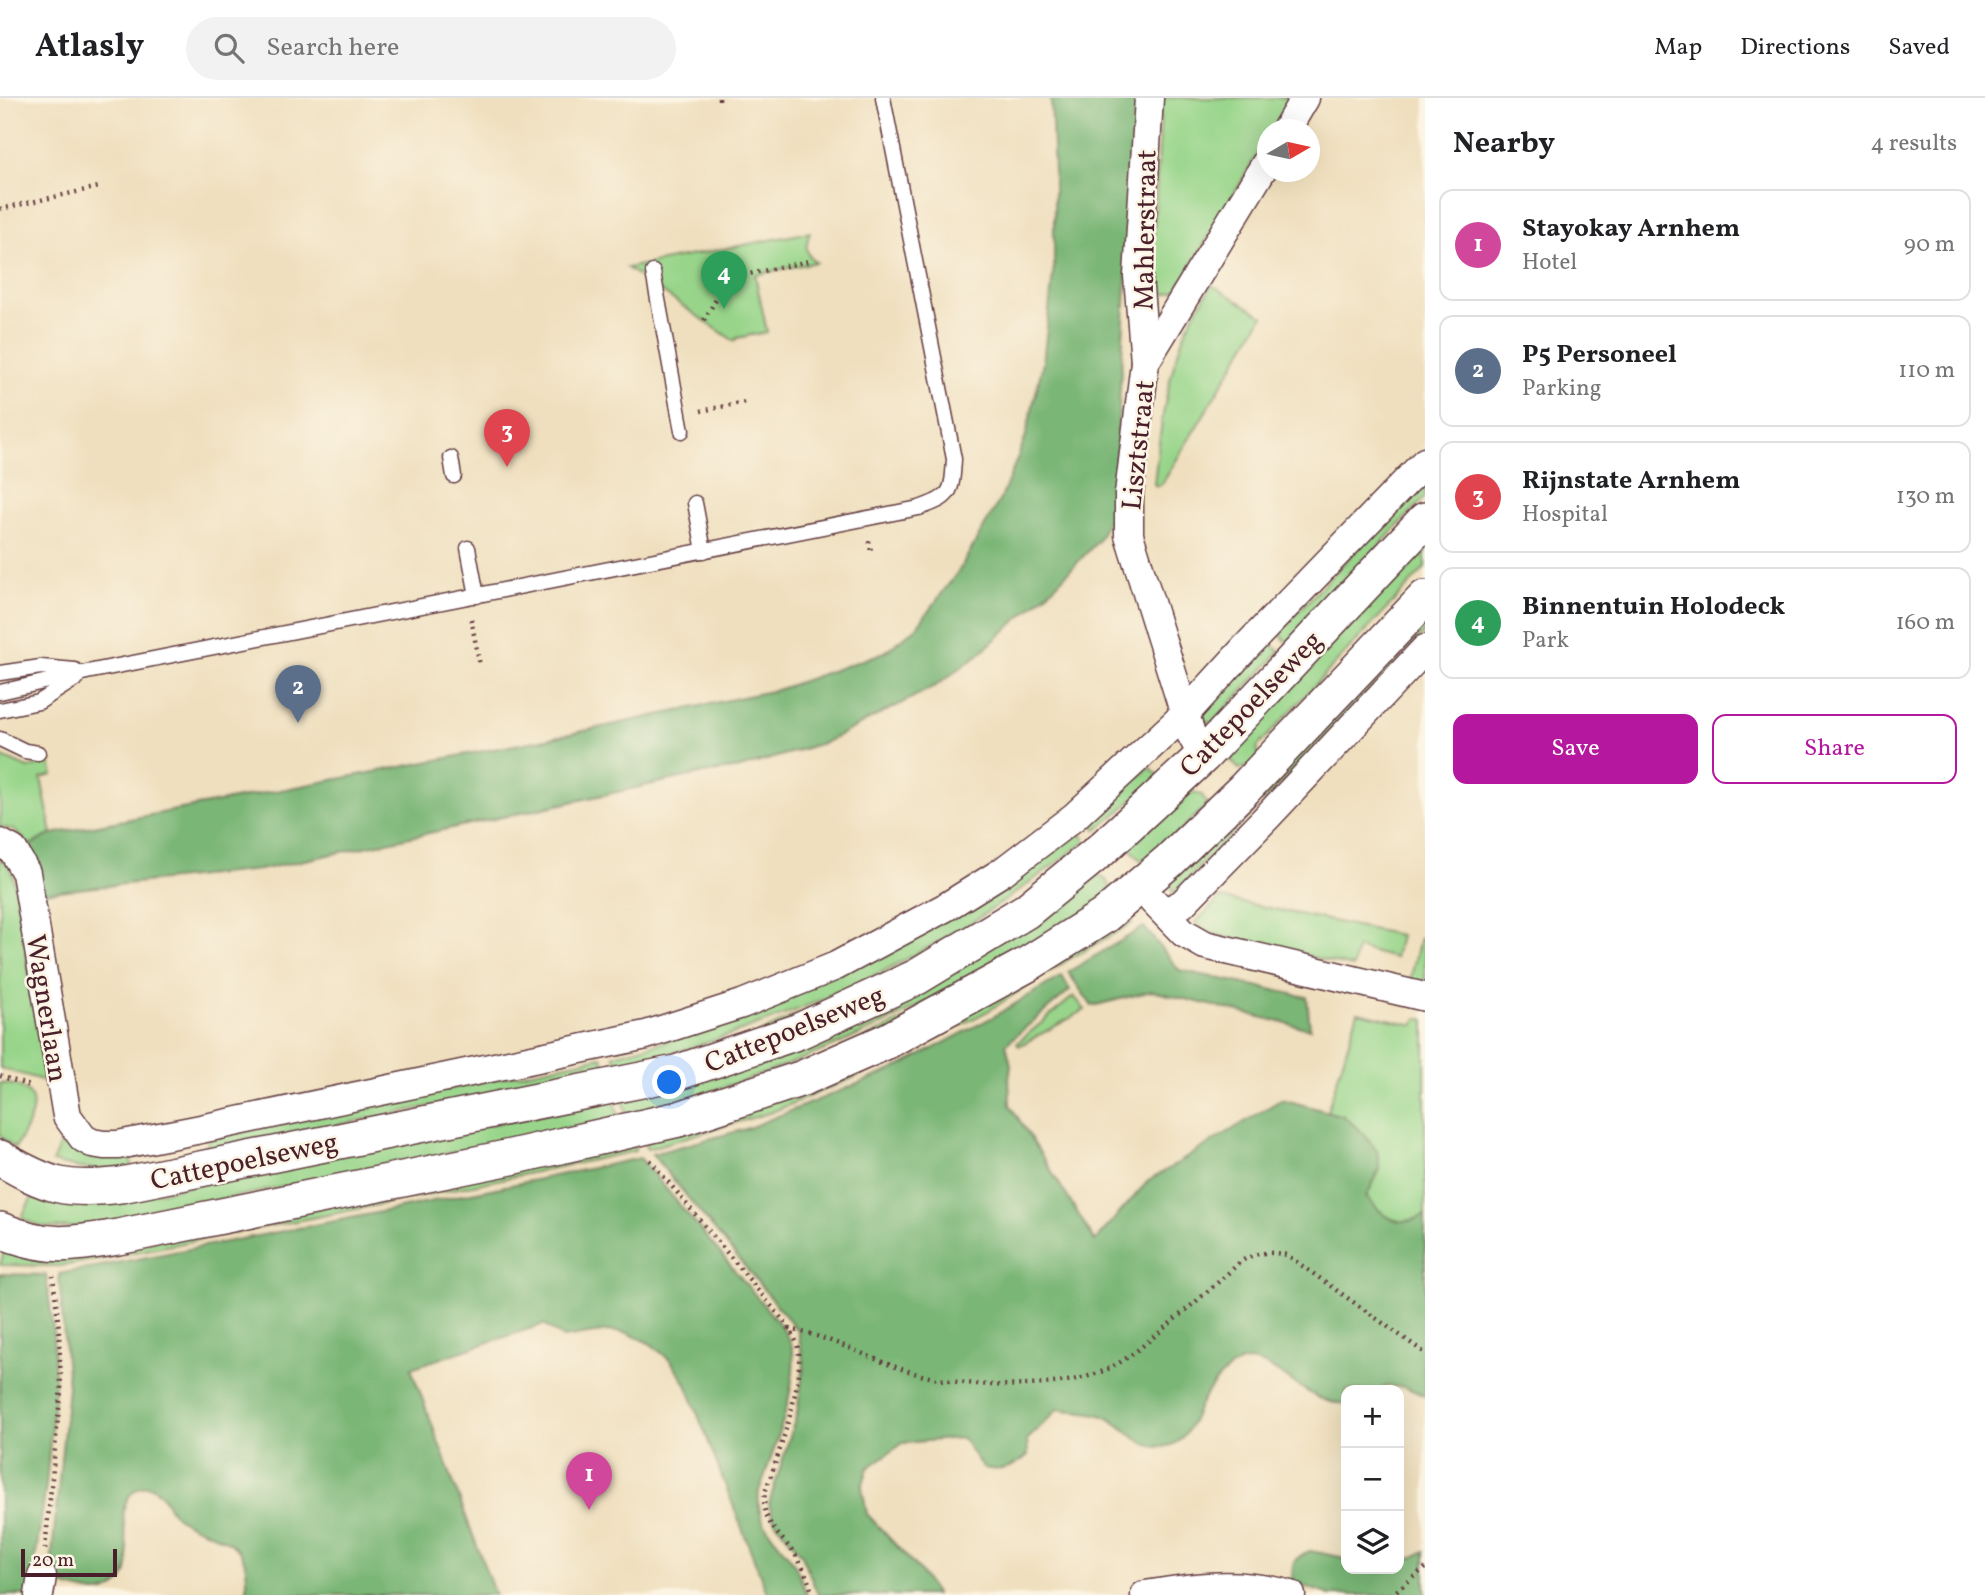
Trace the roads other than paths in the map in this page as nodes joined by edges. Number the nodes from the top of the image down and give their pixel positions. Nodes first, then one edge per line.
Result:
1 (883, 98) edge
2 (1149, 98) edge
3 (1304, 98) edge
4 (1292, 119) edge
5 (1257, 178) edge
6 (653, 272) dead end
7 (1145, 362) junction
8 (682, 431) dead end
9 (451, 458) dead end
10 (1425, 462) edge
11 (454, 476) dead end
12 (695, 503) dead end
13 (1425, 520) edge
14 (468, 548) dead end
15 (704, 551) junction
16 (477, 596) junction
17 (1425, 598) edge
18 (1425, 649) edge
19 (87, 672) junction
20 (0, 673) edge
21 (0, 692) edge
22 (0, 710) edge
23 (1185, 714) junction
24 (0, 739) edge
25 (38, 753) dead end
26 (1203, 756) junction
27 (1244, 789) junction
28 (0, 843) edge
29 (1102, 849) junction
30 (1138, 887) junction
31 (1165, 912) junction
32 (1425, 997) edge
33 (63, 1101) joint
34 (196, 1130) junction
35 (0, 1158) edge
36 (182, 1173) junction
37 (0, 1230) edge
38 (1145, 1595) edge
39 (1291, 1595) edge

1 - 15 lane
2 - 7 street, Mahlerstraat
3 - 4 street
5 - 7 street, Lisztstraat
6 - 8 lane
7 - 23 street, Lisztstraat
9 - 11 lane
10 - 23 street, Cattepoelseweg
12 - 15 lane
13 - 26 street, Cattepoelseweg
14 - 16 lane
15 - 16 lane
16 - 19 lane
17 - 27 street, Cattepoelseweg
18 - 31 street
19 - 20 lane
19 - 21 lane
19 - 22 lane
23 - 26 street
23 - 34 street, Cattepoelseweg
24 - 25 lane
26 - 27 street
26 - 29 street, Cattepoelseweg
27 - 30 street, Cattepoelseweg
28 - 33 street, Wagnerlaan
29 - 30 street
29 - 36 street, Cattepoelseweg
30 - 31 street
30 - 37 street, Cattepoelseweg
31 - 32 street
33 - 34 street, Cattepoelseweg
34 - 36 street
35 - 36 street, Cattepoelseweg
38 - 39 street

